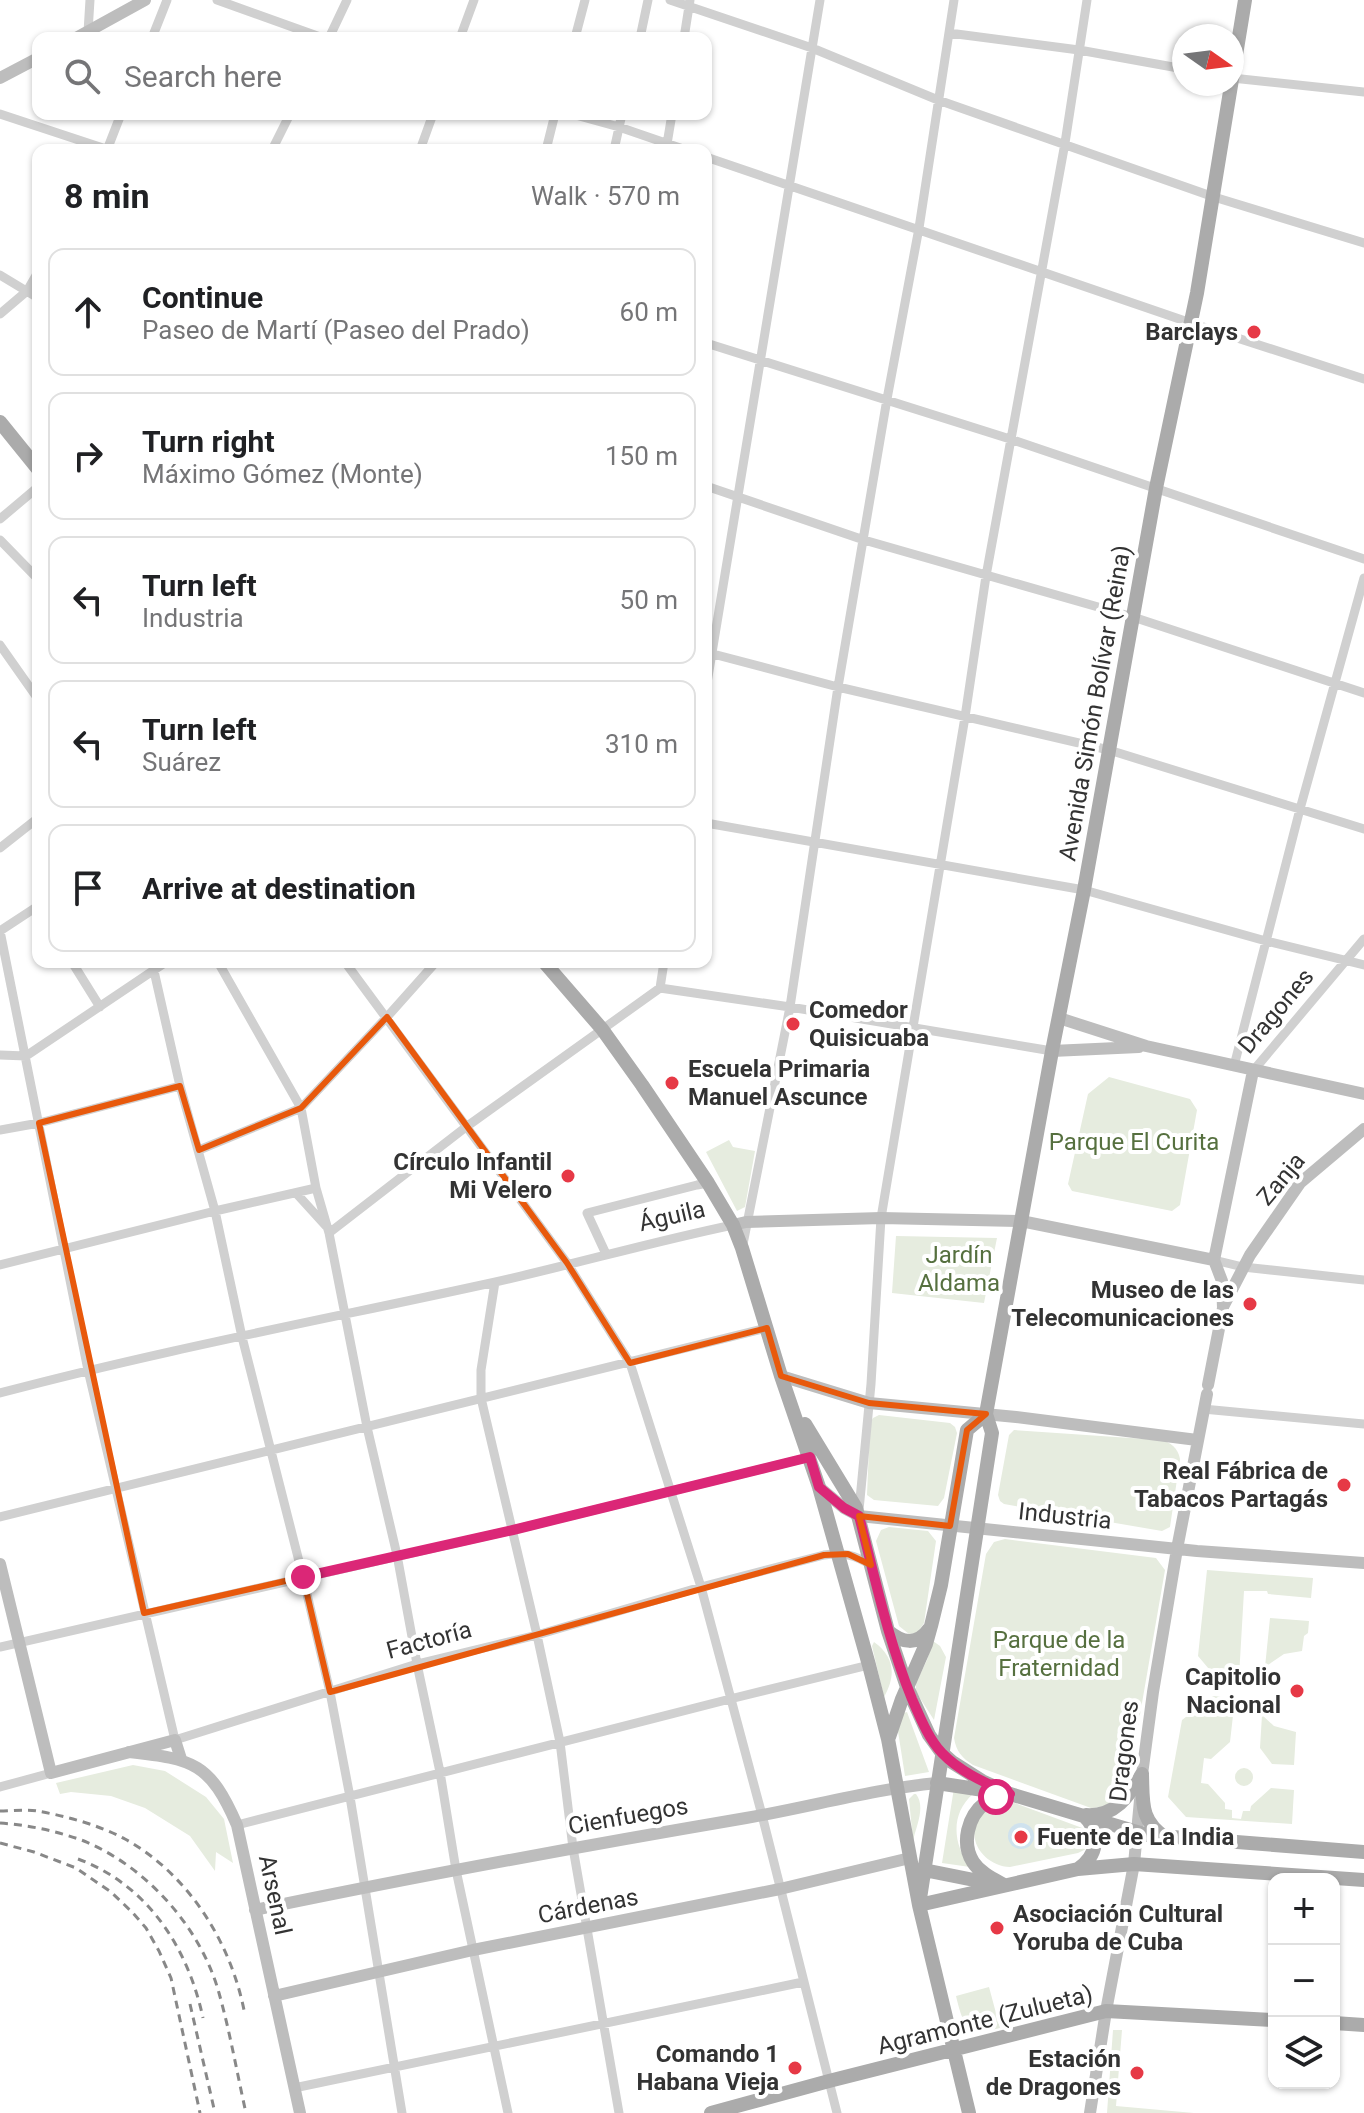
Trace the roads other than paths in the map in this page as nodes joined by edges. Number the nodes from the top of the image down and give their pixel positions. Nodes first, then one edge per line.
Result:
1 (90, 0) edge
2 (145, 0) edge
3 (167, 0) edge
4 (217, 0) edge
5 (347, 0) edge
6 (474, 0) edge
7 (585, 0) edge
8 (648, 0) edge
9 (670, 0) edge
10 (820, 0) edge
11 (954, 0) edge
12 (1087, 0) edge
13 (1245, 0) edge
14 (689, 4) edge
15 (1241, 24) edge
16 (83, 32) edge
17 (87, 32) edge
18 (154, 32) edge
19 (309, 32) edge
20 (329, 32) edge
21 (462, 32) edge
22 (577, 32) edge
23 (641, 32) edge
24 (685, 32) edge
25 (949, 33) junction
26 (812, 48) junction
27 (1079, 50) junction
28 (32, 61) edge
29 (1172, 67) edge
30 (0, 78) edge
31 (1244, 79) edge
32 (1364, 92) edge
33 (1229, 96) edge
34 (938, 100) junction
35 (0, 114) edge
36 (119, 120) edge
37 (287, 120) edge
38 (431, 120) edge
39 (554, 120) edge
40 (594, 120) edge
41 (621, 120) edge
42 (671, 120) edge
43 (619, 127) junction
44 (1065, 143) junction
45 (89, 144) edge
46 (109, 144) edge
47 (275, 144) edge
48 (422, 144) edge
49 (548, 144) edge
50 (615, 144) edge
51 (659, 144) edge
52 (667, 144) edge
53 (712, 159) edge
54 (789, 185) junction
55 (1214, 197) junction
56 (919, 228) junction
57 (1364, 243) edge
58 (1042, 272) junction
59 (0, 275) edge
60 (32, 282) edge
61 (27, 291) junction
62 (32, 294) edge
63 (0, 314) edge
64 (1191, 323) junction
65 (712, 345) edge
66 (759, 359) junction
67 (1364, 379) edge
68 (887, 399) junction
69 (0, 422) edge
70 (1010, 439) junction
71 (32, 462) edge
72 (712, 488) edge
73 (1156, 488) junction
74 (32, 492) edge
75 (739, 497) junction
76 (0, 519) edge
77 (0, 540) edge
78 (864, 540) junction
79 (1364, 559) edge
80 (32, 573) edge
81 (986, 576) junction
82 (1364, 578) edge
83 (1133, 617) junction
84 (712, 638) edge
85 (0, 645) edge
86 (712, 655) edge
87 (1334, 682) junction
88 (838, 687) junction
89 (32, 690) edge
90 (1364, 693) edge
91 (965, 717) junction
92 (1109, 750) junction
93 (1300, 809) junction
94 (32, 823) edge
95 (712, 824) edge
96 (1364, 829) edge
97 (816, 842) junction
98 (0, 848) edge
99 (940, 864) junction
100 (1084, 890) junction
101 (32, 911) edge
102 (0, 931) edge
103 (1364, 939) edge
104 (1266, 941) junction
105 (1348, 960) junction
106 (1364, 965) edge
107 (76, 968) edge
108 (158, 968) edge
109 (221, 968) edge
110 (350, 968) edge
111 (431, 968) edge
112 (549, 968) edge
113 (663, 968) edge
114 (154, 971) junction
115 (660, 988) junction
116 (100, 1007) junction
117 (790, 1007) junction
118 (387, 1017) junction
119 (1059, 1018) junction
120 (602, 1029) junction
121 (912, 1029) junction
122 (1146, 1046) junction
123 (1052, 1051) junction
124 (0, 1055) edge
125 (26, 1056) junction
126 (1234, 1066) junction
127 (1253, 1071) junction
128 (180, 1086) junction
129 (1364, 1094) edge
130 (301, 1108) junction
131 (39, 1123) junction
132 (466, 1127) junction
133 (1364, 1129) edge
134 (0, 1130) edge
135 (199, 1150) junction
136 (708, 1183) junction
137 (316, 1188) junction
138 (296, 1193) junction
139 (215, 1211) junction
140 (881, 1218) junction
141 (1021, 1221) junction
142 (740, 1223) junction
143 (329, 1231) junction
144 (65, 1250) junction
145 (606, 1254) junction
146 (1214, 1260) junction
147 (567, 1263) junction
148 (0, 1265) edge
149 (1243, 1267) junction
150 (1364, 1280) edge
151 (495, 1282) junction
152 (1223, 1308) junction
153 (345, 1314) junction
154 (767, 1328) junction
155 (242, 1337) junction
156 (630, 1363) junction
157 (88, 1370) junction
158 (781, 1376) junction
159 (787, 1392) junction
160 (0, 1393) edge
161 (481, 1398) junction
162 (869, 1403) junction
163 (1203, 1409) junction
164 (986, 1414) junction
165 (1364, 1424) edge
166 (367, 1427) junction
167 (1197, 1440) junction
168 (271, 1450) junction
169 (810, 1457) junction
170 (819, 1487) junction
171 (114, 1488) junction
172 (671, 1492) junction
173 (859, 1516) junction
174 (0, 1517) edge
175 (950, 1526) junction
176 (976, 1529) junction
177 (513, 1530) junction
178 (1177, 1549) junction
179 (838, 1553) junction
180 (397, 1555) junction
181 (1364, 1563) edge
182 (0, 1564) edge
183 (871, 1565) junction
184 (303, 1577) junction
185 (701, 1587) junction
186 (144, 1613) junction
187 (931, 1626) junction
188 (888, 1631) junction
189 (537, 1635) junction
190 (19, 1642) junction
191 (0, 1647) edge
192 (417, 1664) junction
193 (869, 1665) junction
194 (907, 1687) junction
195 (330, 1692) junction
196 (730, 1699) junction
197 (888, 1739) junction
198 (175, 1740) junction
199 (560, 1742) junction
200 (129, 1752) junction
201 (942, 1753) junction
202 (181, 1759) junction
203 (440, 1772) junction
204 (51, 1773) junction
205 (1142, 1774) junction
206 (937, 1783) junction
207 (0, 1787) edge
208 (897, 1788) junction
209 (1010, 1794) junction
210 (350, 1797) junction
211 (762, 1815) junction
212 (1082, 1815) junction
213 (237, 1825) junction
214 (1137, 1833) junction
215 (1166, 1838) junction
216 (573, 1848) junction
217 (1364, 1852) edge
218 (910, 1858) junction
219 (1134, 1864) junction
220 (1078, 1869) junction
221 (456, 1870) junction
222 (924, 1870) junction
223 (1364, 1880) edge
224 (1004, 1885) junction
225 (366, 1886) junction
226 (780, 1889) junction
227 (919, 1905) junction
228 (255, 1910) junction
229 (587, 1929) junction
230 (473, 1950) junction
231 (380, 1971) junction
232 (803, 1982) junction
233 (274, 1996) junction
234 (1106, 2011) junction
235 (1268, 2020) edge
236 (604, 2023) junction
237 (1340, 2023) edge
238 (1364, 2025) edge
239 (949, 2026) junction
240 (978, 2044) junction
241 (494, 2045) junction
242 (955, 2050) junction
243 (395, 2067) junction
244 (829, 2081) junction
245 (294, 2088) junction
246 (300, 2113) edge
247 (402, 2113) edge
248 (508, 2113) edge
249 (619, 2113) edge
250 (711, 2113) edge
251 (837, 2113) edge
252 (969, 2113) edge
253 (1090, 2113) edge

1 - 16 street
2 - 17 street
3 - 18 street
4 - 19 street
5 - 20 street
6 - 21 street
7 - 22 street
8 - 23 street
9 - 14 street
10 - 26 street
11 - 25 street
12 - 27 street
13 - 15 main road, Avenida Simón Bolívar (Reina)
14 - 24 street
14 - 26 street
25 - 27 street
25 - 34 street
26 - 34 street
26 - 54 street
27 - 29 street
27 - 44 street
28 - 30 street
31 - 32 street
33 - 55 main road, Avenida Simón Bolívar (Reina)
34 - 44 street
34 - 56 street
35 - 45 street
36 - 46 street
37 - 47 street
38 - 48 street
39 - 49 street
40 - 43 street
41 - 43 street
42 - 52 street
43 - 50 street
43 - 51 street
44 - 55 street
44 - 58 street
53 - 54 street
54 - 56 street
54 - 66 street
55 - 57 street
55 - 64 main road, Avenida Simón Bolívar (Reina)
56 - 58 street
56 - 68 street
58 - 64 street
58 - 70 street
59 - 61 street
60 - 61 street
61 - 62 street
61 - 63 street
64 - 67 street
64 - 73 main road, Avenida Simón Bolívar (Reina)
65 - 66 street
66 - 68 street
66 - 75 street
68 - 70 street
68 - 78 street
69 - 71 main road
70 - 73 street
70 - 81 street
72 - 75 street
73 - 79 street
73 - 83 main road, Avenida Simón Bolívar (Reina)
74 - 76 street
75 - 78 street
75 - 84 street
77 - 80 street
78 - 81 street
78 - 88 street
81 - 83 street
81 - 91 street
82 - 87 street
83 - 87 street
83 - 92 main road, Avenida Simón Bolívar (Reina)
85 - 89 street
86 - 88 street
87 - 90 street
87 - 93 street
88 - 91 street
88 - 97 street
91 - 92 street
91 - 99 street
92 - 93 street
92 - 100 main road, Avenida Simón Bolívar (Reina)
93 - 96 street
93 - 104 street
94 - 98 street
95 - 97 street
97 - 99 street
97 - 117 street
99 - 100 street
99 - 121 street
100 - 104 street
100 - 119 main road, Avenida Simón Bolívar (Reina)
101 - 102 street
102 - 125 street
103 - 105 street, Dragones
104 - 105 street
104 - 126 street
105 - 106 street
105 - 127 street, Dragones
107 - 116 street
108 - 114 street
109 - 130 street
110 - 118 street
111 - 118 street
112 - 120 main road
113 - 115 street
114 - 116 street
114 - 128 street
115 - 117 street
115 - 120 street
116 - 125 street
117 - 121 street
117 - 142 street
118 - 130 street
118 - 132 street
119 - 122 street
119 - 123 main road, Avenida Simón Bolívar (Reina)
120 - 132 street
120 - 136 main road
121 - 123 street
121 - 140 street
122 - 123 street
122 - 126 street
123 - 141 main road, Avenida Simón Bolívar (Reina)
124 - 125 street
125 - 131 street
126 - 127 street
127 - 129 street
127 - 146 street, Dragones
128 - 131 street
128 - 135 street
130 - 135 street
130 - 137 street
131 - 134 street
131 - 144 street
132 - 143 street
132 - 147 street
133 - 149 street, Zanja
135 - 139 street
136 - 142 main road
136 - 145 street
137 - 138 street
137 - 143 street
138 - 139 street
138 - 143 street
139 - 144 street
139 - 155 street
140 - 141 street, Águila
140 - 142 street, Águila
140 - 162 street
141 - 146 street, Águila
141 - 164 main road, Avenida Simón Bolívar (Reina)
142 - 145 street, Águila
142 - 154 main road
143 - 153 street
144 - 148 street
144 - 157 street
145 - 147 street, Águila
146 - 149 street, Águila
146 - 152 street, Dragones
147 - 151 street, Águila
147 - 156 street
149 - 150 street, Águila
149 - 152 street, Dragones
151 - 153 street, Águila
151 - 161 street
152 - 163 street, Dragones
153 - 155 street, Águila
153 - 166 street
154 - 156 street
154 - 158 main road
155 - 157 street, Águila
155 - 168 street
156 - 161 street
156 - 172 street
157 - 160 street, Águila
157 - 171 street
158 - 159 main road
158 - 162 street
159 - 169 main road
159 - 173 main road
161 - 166 street
161 - 177 street
162 - 164 street
162 - 173 street
163 - 165 street
163 - 167 street, Dragones
164 - 167 street
164 - 175 main road, Avenida Simón Bolívar (Reina)
164 - 176 main road, Avenida Simón Bolívar (Reina)
166 - 168 street
166 - 180 street
167 - 178 street, Dragones
168 - 171 street
168 - 184 street
169 - 170 main road
169 - 172 street
170 - 173 street, Industria
170 - 179 main road
171 - 174 street
171 - 186 street
172 - 177 street
172 - 185 street
173 - 175 street, Industria
173 - 183 main road
175 - 176 street, Industria
175 - 187 main road, Avenida Simón Bolívar (Reina)
176 - 178 street, Industria
176 - 201 main road, Avenida Simón Bolívar (Reina)
177 - 180 street
177 - 189 street
178 - 181 street, Industria
178 - 205 street, Dragones
179 - 183 street
179 - 185 street, Factoría
179 - 193 main road
180 - 184 street
180 - 192 street
182 - 190 street
183 - 188 main road
184 - 186 street
184 - 195 street
185 - 189 street, Factoría
185 - 196 street
186 - 190 street
186 - 198 street
187 - 188 main road
187 - 194 main road, Avenida Simón Bolívar (Reina)
188 - 194 main road
189 - 192 street, Factoría
189 - 199 street
190 - 191 street
190 - 204 street
192 - 195 street, Factoría
192 - 203 street
193 - 196 street
193 - 197 main road
194 - 197 main road, Avenida Simón Bolívar (Reina)
194 - 201 main road
195 - 198 street, Factoría
195 - 210 street
196 - 199 street
196 - 211 street
197 - 208 main road
198 - 200 street, Factoría
198 - 202 street
199 - 203 street
199 - 216 street
200 - 202 street, Arsenal
200 - 204 street, Factoría
201 - 206 main road, Avenida Simón Bolívar (Reina)
201 - 209 main road
202 - 213 street, Arsenal
203 - 210 street
203 - 221 street
204 - 207 street, Factoría
205 - 212 main road
205 - 214 street, Dragones
205 - 215 main road
206 - 208 street, Cienfuegos
206 - 209 main road, Cienfuegos
206 - 222 main road, Avenida Simón Bolívar (Reina)
208 - 211 street, Cienfuegos
208 - 218 main road
209 - 212 main road
209 - 224 main road
210 - 213 street
210 - 225 street
211 - 216 street, Cienfuegos
211 - 226 street
212 - 214 main road
212 - 220 main road
213 - 228 street, Arsenal
214 - 215 main road
214 - 219 street, Dragones
215 - 217 main road
216 - 221 street, Cienfuegos
216 - 229 street
218 - 222 main road
218 - 226 street, Cárdenas
218 - 227 main road
219 - 220 main road
219 - 223 main road
219 - 234 street, Dragones
220 - 224 main road
221 - 225 street, Cienfuegos
221 - 230 street
222 - 224 main road
222 - 227 main road, Avenida Simón Bolívar (Reina)
224 - 227 main road
225 - 228 street, Cienfuegos
225 - 231 street
226 - 229 street, Cárdenas
226 - 232 street
227 - 239 main road
228 - 233 street, Arsenal
229 - 230 street, Cárdenas
229 - 236 street
230 - 231 street, Cárdenas
230 - 241 street
231 - 233 street, Cárdenas
231 - 243 street
232 - 236 street
232 - 244 street
233 - 245 street, Arsenal
234 - 235 main road, Agramonte (Zulueta)
234 - 240 main road, Agramonte (Zulueta)
234 - 253 street, Dragones
236 - 241 street
236 - 249 street
237 - 238 main road
239 - 240 main road
239 - 242 main road
240 - 242 main road, Agramonte (Zulueta)
241 - 243 street
241 - 248 street
242 - 244 main road, Agramonte (Zulueta)
242 - 252 main road
243 - 245 street
243 - 247 street
244 - 250 main road, Agramonte (Zulueta)
244 - 251 street
245 - 246 street, Arsenal

